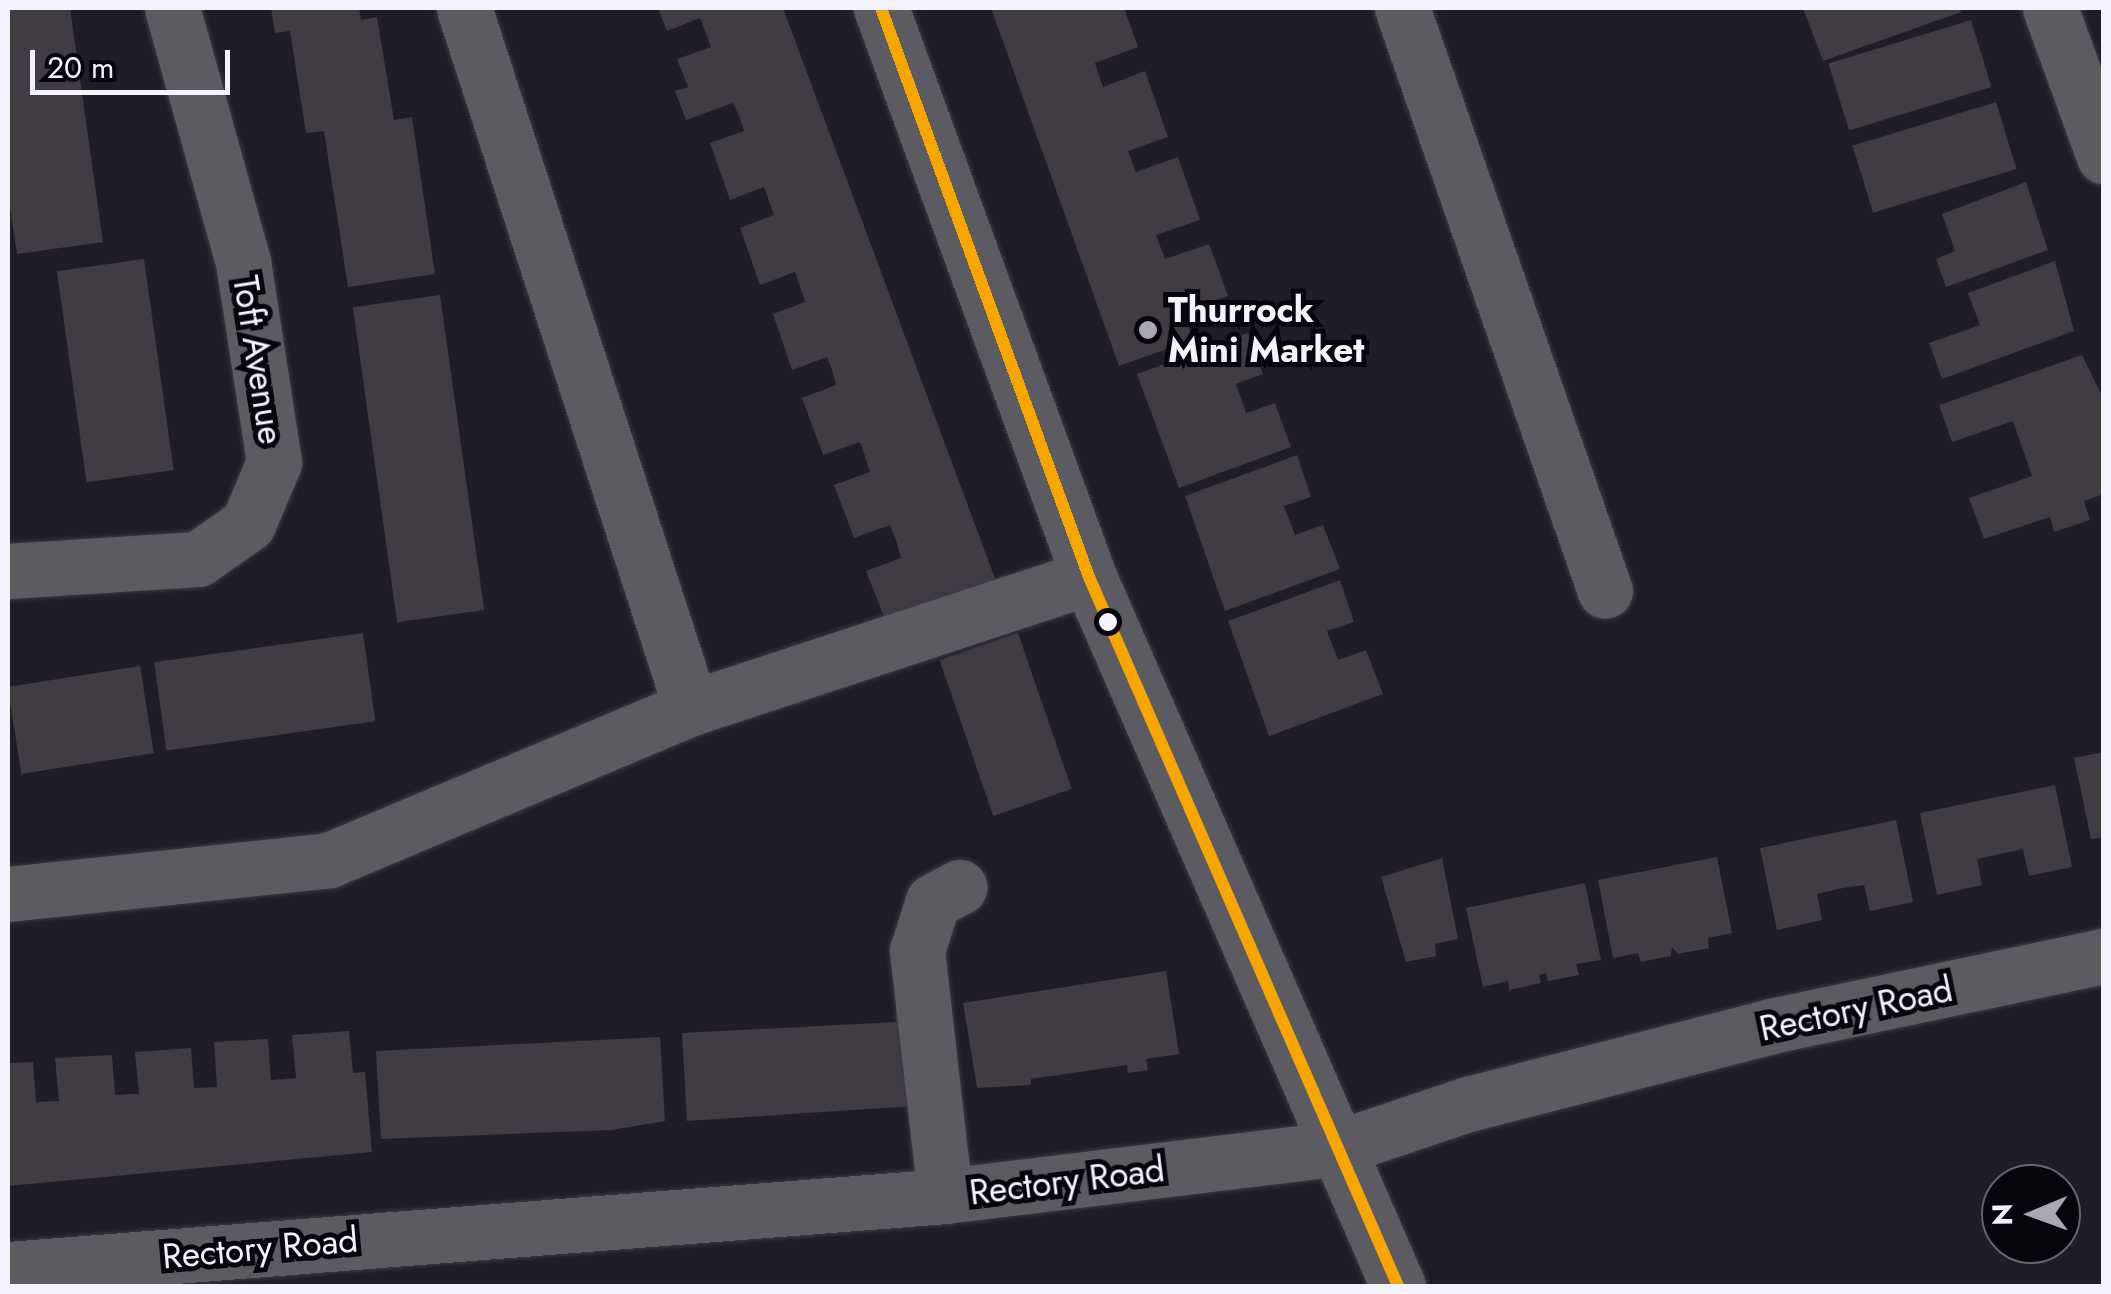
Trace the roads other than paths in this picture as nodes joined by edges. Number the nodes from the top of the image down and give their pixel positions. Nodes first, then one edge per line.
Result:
1 (172, 8) edge
2 (464, 8) edge
3 (881, 8) edge
4 (1402, 8) edge
5 (2050, 8) edge
6 (2104, 156) edge
7 (8, 571) edge
8 (1089, 577) junction
9 (1605, 591) dead end
10 (690, 708) junction
11 (959, 887) dead end
12 (8, 894) edge
13 (2104, 956) edge
14 (1334, 1149) junction
15 (945, 1196) junction
16 (8, 1268) edge
17 (1398, 1286) edge

1 - 7 street, Toft Avenue
2 - 10 street
3 - 8 street
4 - 9 street
5 - 6 street
8 - 10 street
8 - 14 street
10 - 12 street
11 - 15 street
13 - 14 street, Rectory Road
14 - 15 street, Rectory Road
14 - 17 street
15 - 16 street, Rectory Road

